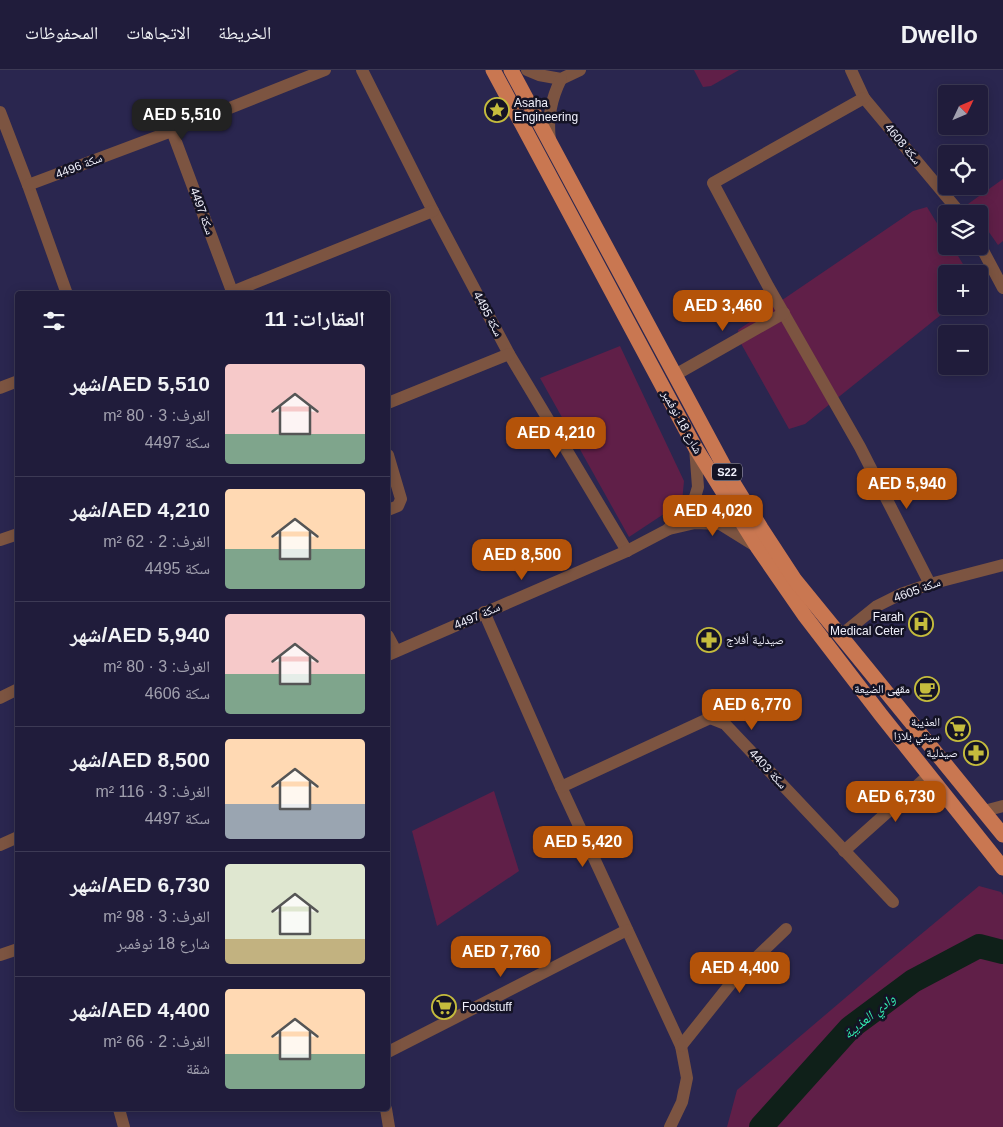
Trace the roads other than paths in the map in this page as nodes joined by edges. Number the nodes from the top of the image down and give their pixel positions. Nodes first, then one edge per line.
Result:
1 (325, 70) edge
2 (362, 70) edge
3 (493, 70) edge
4 (511, 70) edge
5 (527, 70) edge
6 (580, 70) edge
7 (851, 70) edge
8 (561, 79) junction
9 (864, 98) junction
10 (0, 112) edge
11 (172, 131) junction
12 (550, 144) junction
13 (28, 185) junction
14 (953, 205) edge
15 (433, 211) junction
16 (985, 255) edge
17 (1003, 288) edge
18 (66, 291) edge
19 (231, 291) edge
20 (237, 291) edge
21 (784, 313) junction
22 (509, 354) junction
23 (675, 375) junction
24 (15, 381) edge
25 (0, 388) edge
26 (390, 402) edge
27 (695, 447) junction
28 (390, 461) edge
29 (390, 509) edge
30 (666, 530) junction
31 (15, 535) edge
32 (0, 540) edge
33 (758, 548) junction
34 (627, 551) junction
35 (1003, 565) edge
36 (930, 584) junction
37 (484, 612) junction
38 (840, 636) junction
39 (392, 653) edge
40 (15, 691) edge
41 (0, 698) edge
42 (929, 775) junction
43 (561, 787) junction
44 (1003, 806) edge
45 (984, 812) junction
46 (1003, 835) edge
47 (15, 838) edge
48 (0, 845) edge
49 (844, 851) junction
50 (1003, 868) edge
51 (893, 902) dead end
52 (786, 929) dead end
53 (627, 930) junction
54 (15, 950) edge
55 (0, 955) edge
56 (681, 1046) junction
57 (390, 1051) edge
58 (120, 1111) edge
59 (386, 1111) edge
60 (124, 1127) edge
61 (389, 1127) edge
62 (670, 1127) edge

1 - 11 street, سكة 4496
2 - 15 street, سكة 4495
3 - 27 main road, شارع 18 نوفمبر / S22
4 - 12 main road, شارع 18 نوفمبر / S22
5 - 8 street
6 - 8 street
7 - 9 street, سكة 4608
8 - 12 street
9 - 14 street, سكة 4608
9 - 21 street
10 - 13 street
11 - 13 street, سكة 4496
11 - 19 street, سكة 4497
12 - 23 main road, شارع 18 نوفمبر / S22
13 - 18 street
15 - 20 street, سكة 4497
15 - 22 street, سكة 4495
16 - 17 street
21 - 23 street
21 - 36 street
22 - 26 street
22 - 34 street, سكة 4495
23 - 38 main road, شارع 18 نوفمبر / S22
24 - 25 street
27 - 30 street, سكة 4497
27 - 33 main road, شارع 18 نوفمبر / S22
28 - 29 street
30 - 33 street, سكة 4497
30 - 34 street, سكة 4497
31 - 32 street
33 - 42 main road, شارع 18 نوفمبر / S22
34 - 37 street, سكة 4497
35 - 36 street, سكة 4605
36 - 38 street, سكة 4605
37 - 39 street, سكة 4497
37 - 43 street
38 - 45 main road, شارع 18 نوفمبر / S22
40 - 41 street
42 - 49 street
42 - 50 main road, شارع 18 نوفمبر / S22
43 - 49 street, سكة 4403
43 - 53 street
44 - 45 street
45 - 46 main road, شارع 18 نوفمبر / S22
47 - 48 street
49 - 51 street, سكة 4403
52 - 56 street
53 - 56 street
53 - 57 street
54 - 55 street
56 - 62 street
58 - 60 street
59 - 61 street

